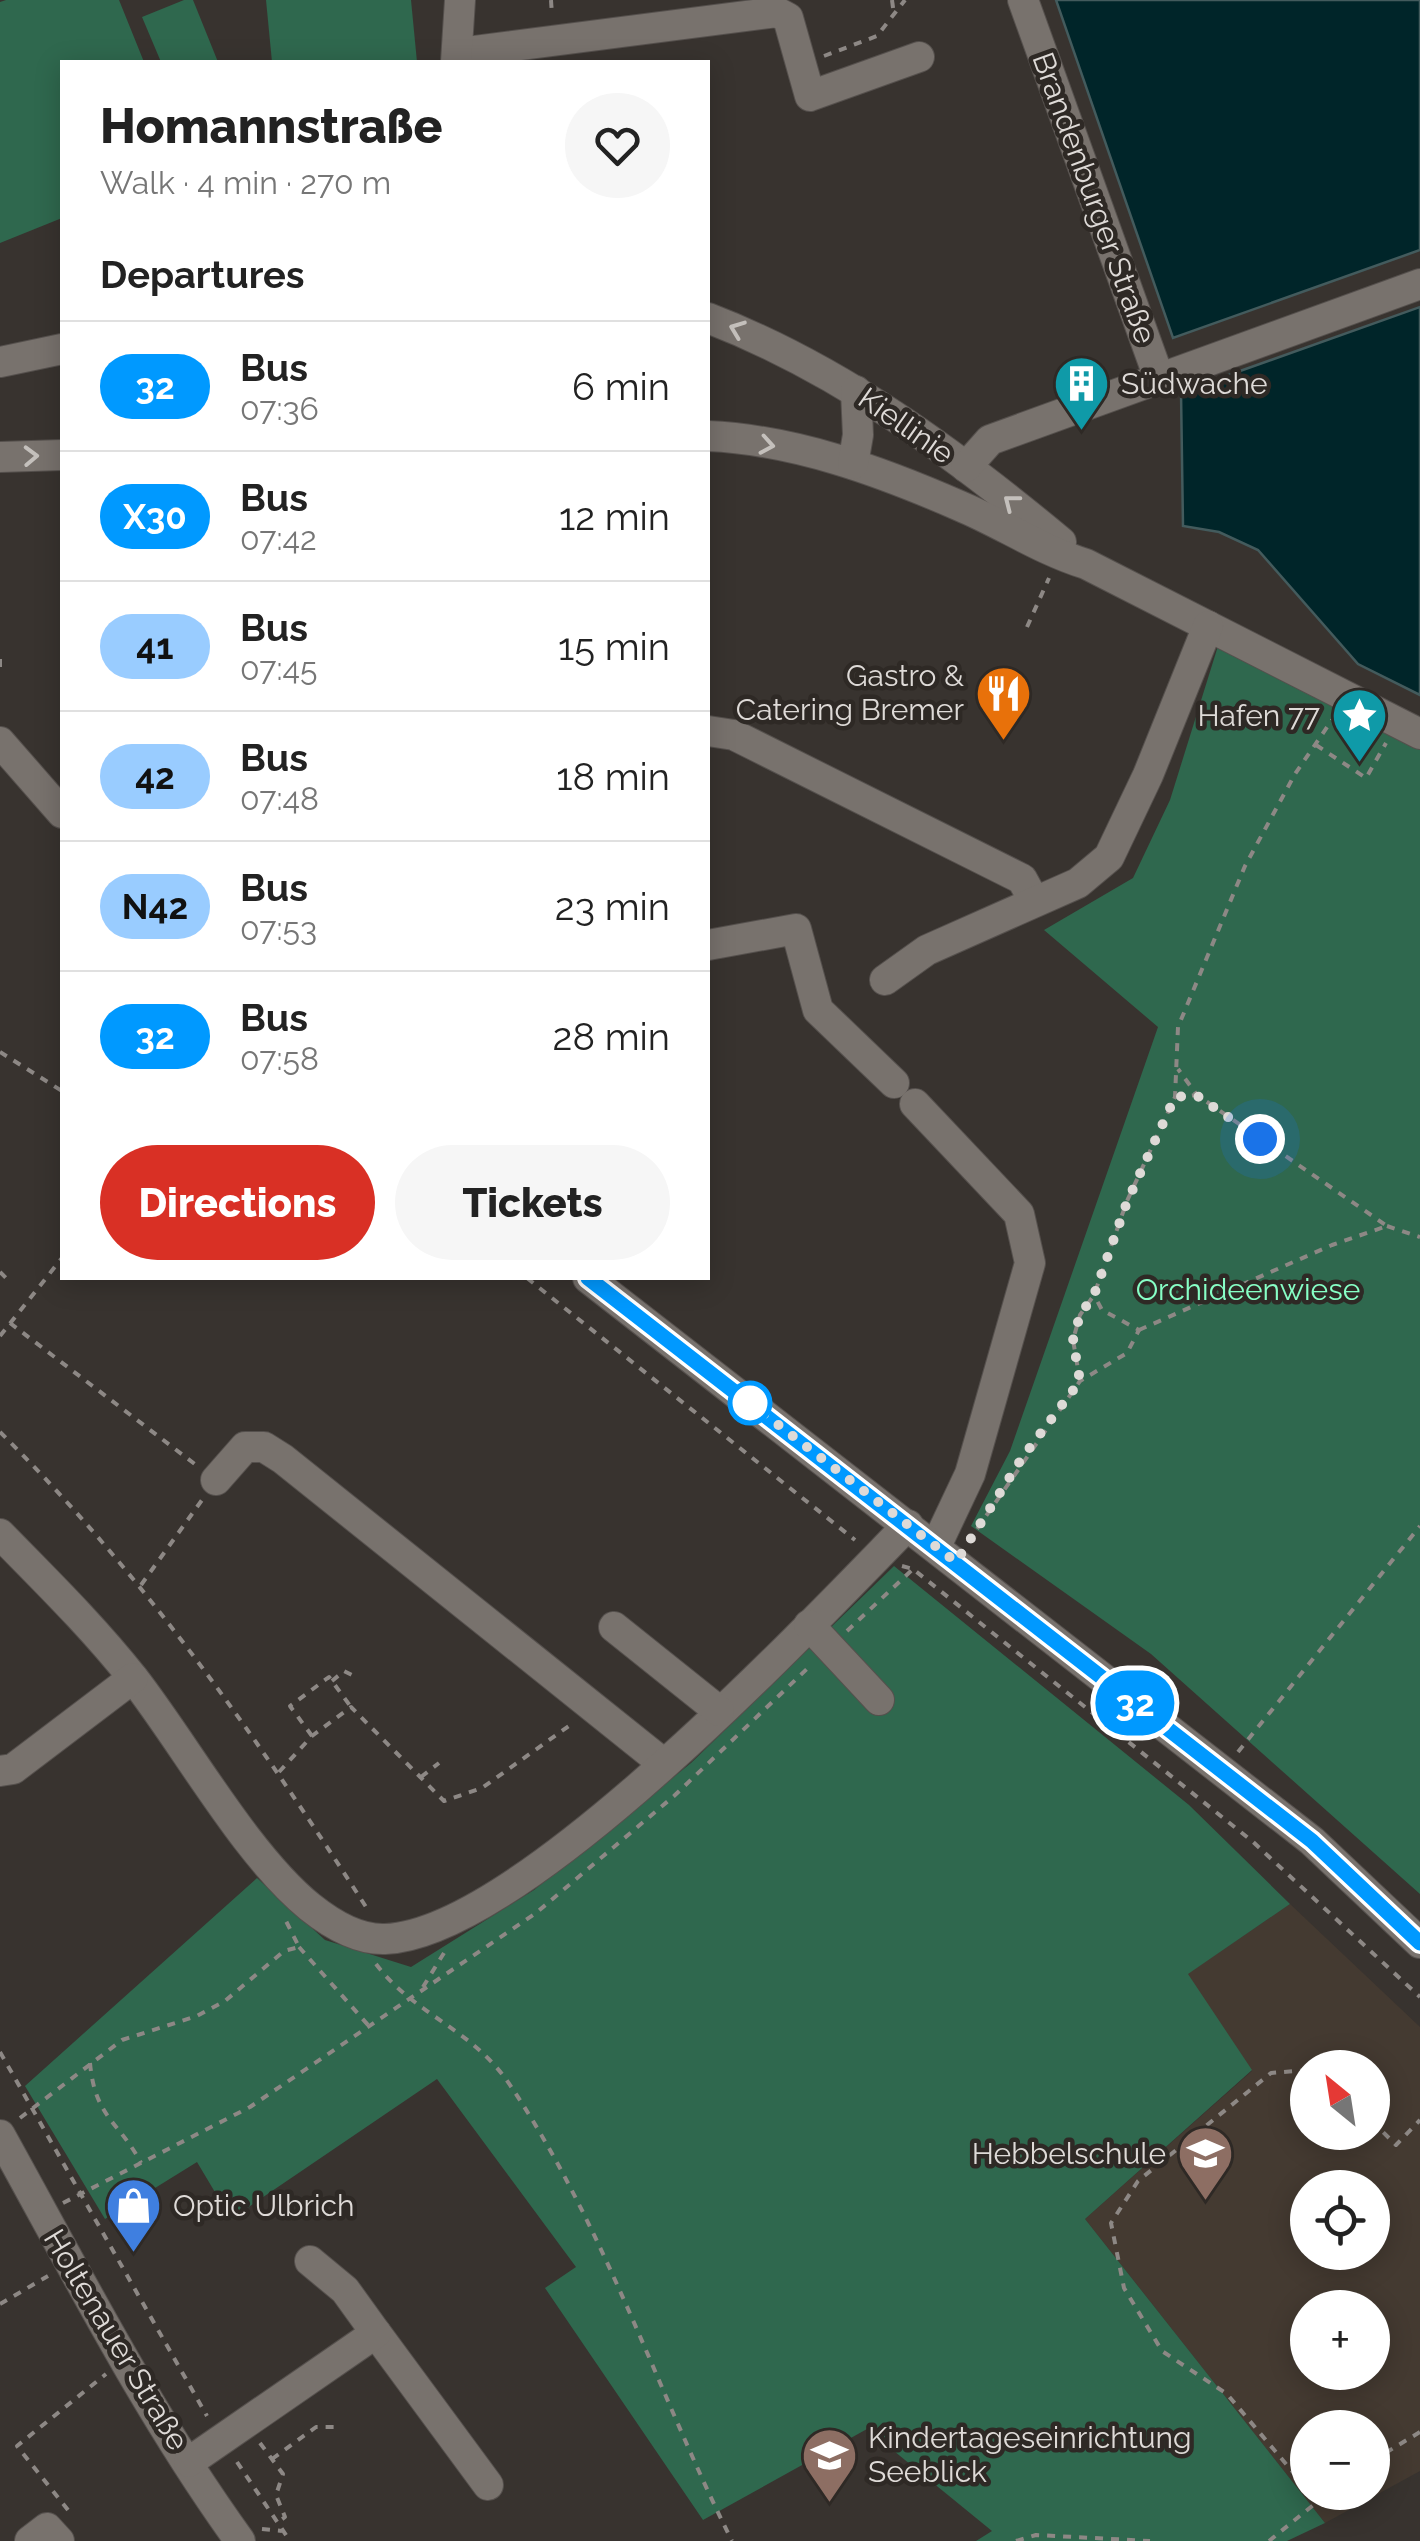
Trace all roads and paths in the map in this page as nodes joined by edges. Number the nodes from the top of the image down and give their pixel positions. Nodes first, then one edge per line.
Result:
1 (460, 0) edge
2 (892, 0) edge
3 (905, 0) edge
4 (1023, 0) edge
5 (894, 15) junction
6 (919, 57) dead end
7 (460, 59) edge
8 (801, 64) junction
9 (1420, 284) edge
10 (710, 319) edge
11 (60, 349) edge
12 (0, 362) edge
13 (1159, 378) junction
14 (856, 391) junction
15 (710, 436) edge
16 (60, 455) edge
17 (0, 457) edge
18 (853, 464) junction
19 (966, 467) junction
20 (1072, 559) junction
21 (1208, 626) junction
22 (1028, 627) dead end
23 (0, 660) edge
24 (0, 675) edge
25 (1340, 708) dead end
26 (710, 731) edge
27 (1406, 734) edge
28 (0, 742) edge
29 (1316, 745) junction
30 (60, 811) edge
31 (1034, 901) junction
32 (710, 945) edge
33 (885, 980) dead end
34 (0, 1052) edge
35 (1178, 1069) junction
36 (60, 1090) edge
37 (1196, 1095) junction
38 (1175, 1097) junction
39 (1387, 1226) junction
40 (1420, 1237) edge
41 (60, 1260) edge
42 (0, 1272) edge
43 (530, 1280) edge
44 (591, 1280) edge
45 (12, 1282) dead end
46 (1094, 1295) junction
47 (10, 1323) junction
48 (1139, 1330) junction
49 (0, 1336) edge
50 (1080, 1381) junction
51 (0, 1432) edge
52 (216, 1480) junction
53 (908, 1525) junction
54 (1420, 1526) edge
55 (0, 1534) edge
56 (946, 1554) junction
57 (877, 1557) junction
58 (142, 1585) junction
59 (809, 1625) junction
60 (614, 1627) dead end
61 (133, 1678) junction
62 (358, 1678) dead end
63 (332, 1680) junction
64 (878, 1700) dead end
65 (351, 1707) junction
66 (592, 1707) junction
67 (720, 1712) junction
68 (312, 1736) junction
69 (439, 1763) dead end
70 (664, 1764) junction
71 (0, 1771) edge
72 (280, 1772) junction
73 (1222, 1772) junction
74 (421, 1778) junction
75 (279, 1908) dead end
76 (354, 1934) junction
77 (386, 1939) junction
78 (1420, 1943) edge
79 (299, 1947) junction
80 (420, 1991) dead end
81 (1420, 1997) edge
82 (410, 1998) junction
83 (369, 2026) junction
84 (0, 2052) edge
85 (90, 2062) junction
86 (1290, 2071) edge
87 (33, 2110) junction
88 (1420, 2120) edge
89 (8, 2128) edge
90 (1390, 2139) edge
91 (141, 2163) junction
92 (81, 2192) junction
93 (42, 2215) junction
94 (310, 2261) dead end
95 (70, 2263) junction
96 (0, 2304) edge
97 (376, 2332) junction
98 (125, 2358) junction
99 (334, 2426) dead end
100 (1420, 2432) edge
101 (222, 2439) junction
102 (1390, 2450) edge
103 (188, 2462) junction
104 (1290, 2469) edge
105 (472, 2473) dead end
106 (1307, 2510) edge
107 (276, 2523) junction
108 (68, 2531) edge
109 (30, 2541) edge
110 (240, 2541) edge
111 (290, 2541) edge
112 (732, 2541) edge
113 (1016, 2541) edge
114 (1150, 2541) edge
115 (1269, 2541) edge

1 - 7 street
2 - 5 path
3 - 5 path
4 - 13 street, Brandenburger Straße
5 - 8 path
6 - 8 street
7 - 8 street
9 - 13 street
14 -> 10 street, Kiellinie
11 - 12 street
13 - 19 street, Brandenburger Straße
14 - 18 street
14 - 19 street, Kiellinie
15 -> 18 street, Kiellinie
17 -> 16 street
18 - 20 street, Kiellinie
20 -> 19 street, Kiellinie
20 - 21 street, Kiellinie
20 - 22 path
21 - 27 street, Kiellinie
21 - 31 street
23 - 24 path
25 - 29 path
26 - 31 street
27 - 29 path
28 - 30 street
29 - 35 path
31 - 33 street
32 - 56 street
34 - 36 path
35 - 37 path
35 - 38 path
37 - 38 path
37 - 39 path
38 - 46 path
39 - 40 path
39 - 48 path
41 - 47 path
42 - 45 path
43 - 57 path
44 - 53 street
46 - 48 path
46 - 50 path
47 - 49 path
47 - 52 path
48 - 50 path
50 - 56 path
51 - 58 path
52 - 58 path
52 - 66 street
53 - 56 street
53 - 57 street
54 - 73 path
55 - 61 street
56 - 73 street
57 - 59 street
57 - 81 path
58 - 72 path
59 - 64 street
59 - 67 street
60 - 67 street
61 - 71 street
61 - 76 street
62 - 63 path
63 - 65 path
63 - 68 path
65 - 68 path
65 - 74 path
66 - 70 street
66 - 74 path
67 - 70 street
68 - 72 path
69 - 74 path
70 - 77 street
72 - 77 path
73 - 78 street
75 - 79 path
76 - 77 street
76 - 82 path
79 - 83 path
79 - 85 path
80 - 82 path
82 - 83 path
82 - 112 path
83 - 91 path
84 - 87 path
85 - 87 path
85 - 91 path
86 - 104 path
87 - 89 path
87 - 92 path
88 - 90 path
89 - 93 street, Holtenauer Straße
91 - 92 path
92 - 93 path
92 - 101 path
93 - 95 street, Holtenauer Straße
94 - 97 street
95 - 96 path
95 - 98 street, Holtenauer Straße
97 - 101 street
97 - 105 street
98 - 103 street, Holtenauer Straße
98 - 108 path
99 - 107 path
100 - 102 path
101 - 103 street
101 - 107 path
103 - 110 street, Holtenauer Straße
106 - 115 path
107 - 111 path
108 - 109 street
113 - 114 path

